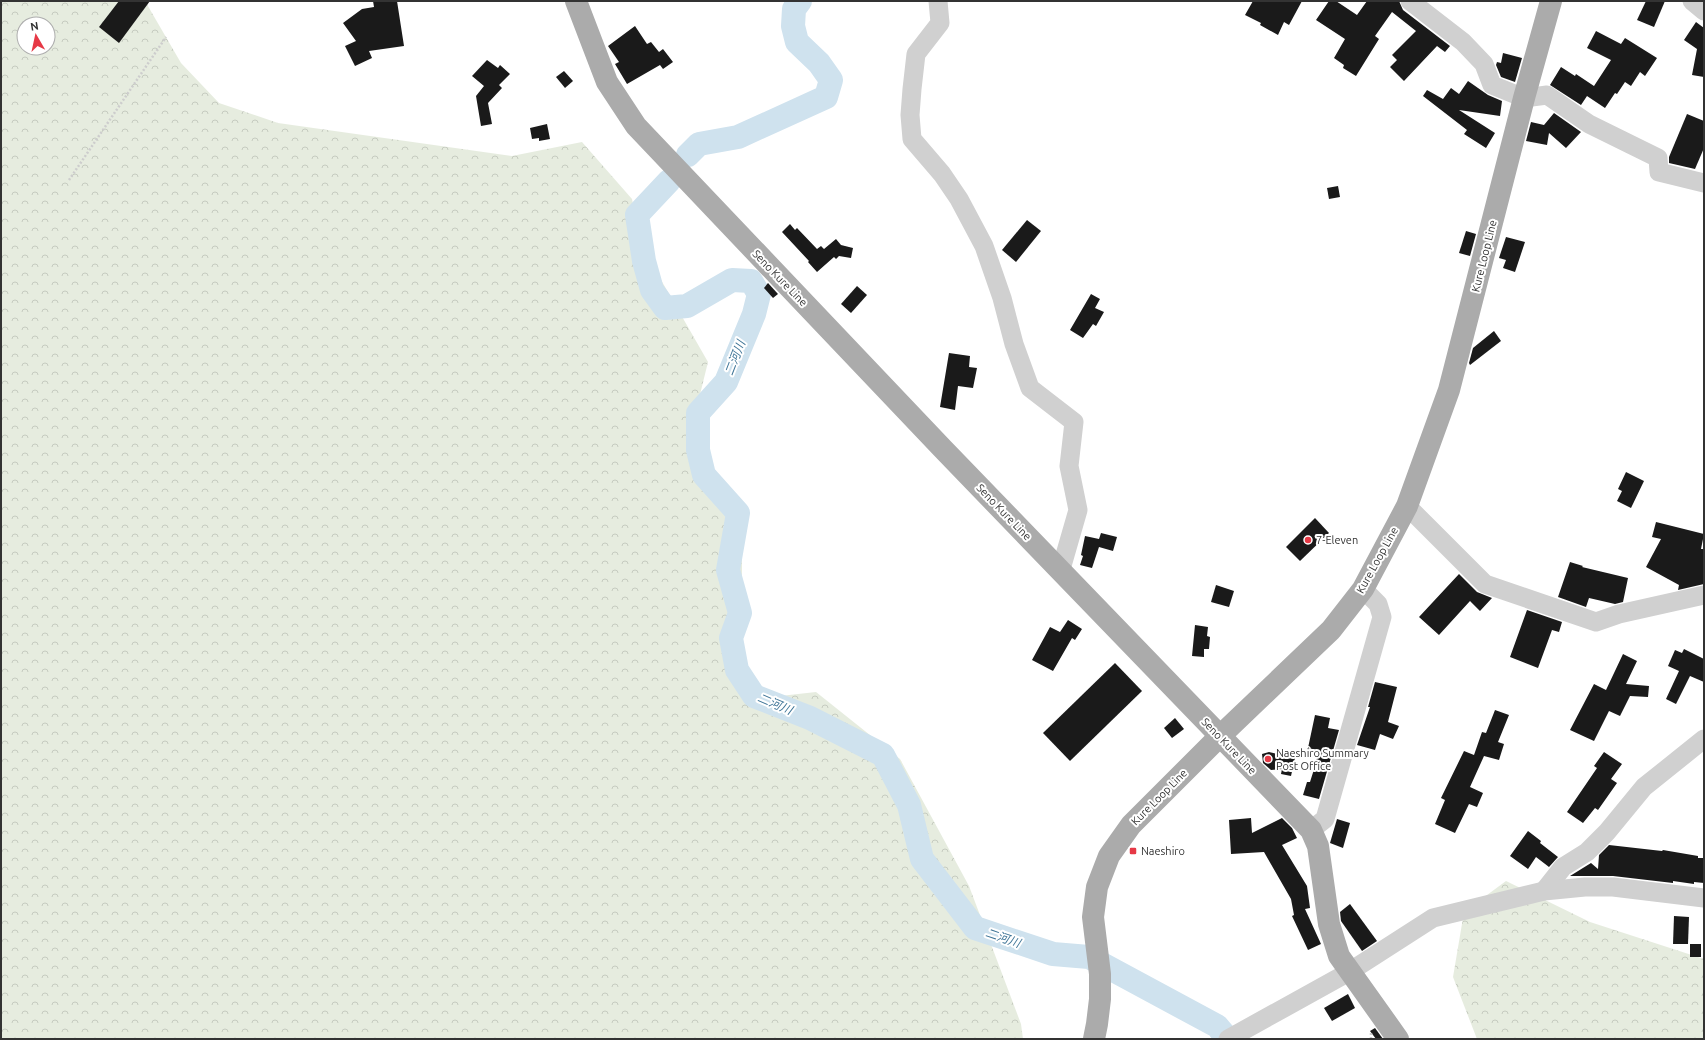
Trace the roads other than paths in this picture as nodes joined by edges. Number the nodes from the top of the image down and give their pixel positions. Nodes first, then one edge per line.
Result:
1 (576, 1) edge
2 (938, 1) edge
3 (1410, 1) edge
4 (1551, 1) edge
5 (1692, 1) edge
6 (1704, 11) edge
7 (1524, 98) junction
8 (1704, 183) edge
9 (1407, 506) junction
10 (1060, 570) junction
11 (1363, 589) junction
12 (1704, 595) edge
13 (1219, 737) junction
14 (1704, 739) edge
15 (1311, 830) junction
16 (1544, 891) junction
17 (1704, 898) edge
18 (1349, 972) junction
19 (1094, 1039) edge
20 (1228, 1039) edge
21 (1398, 1039) edge

1 - 10 main road, Seno Kure Line
2 - 10 street
3 - 7 street
4 - 7 main road, Kure Loop Line
5 - 6 street
7 - 8 street
7 - 9 main road, Kure Loop Line
9 - 11 main road, Kure Loop Line
9 - 12 street
10 - 13 main road, Seno Kure Line
11 - 13 main road, Kure Loop Line
11 - 15 street
13 - 15 main road, Seno Kure Line
13 - 19 main road, Kure Loop Line
14 - 16 street
15 - 18 main road, Seno Kure Line
16 - 17 street
16 - 18 street
18 - 20 street
18 - 21 main road, Seno Kure Line

